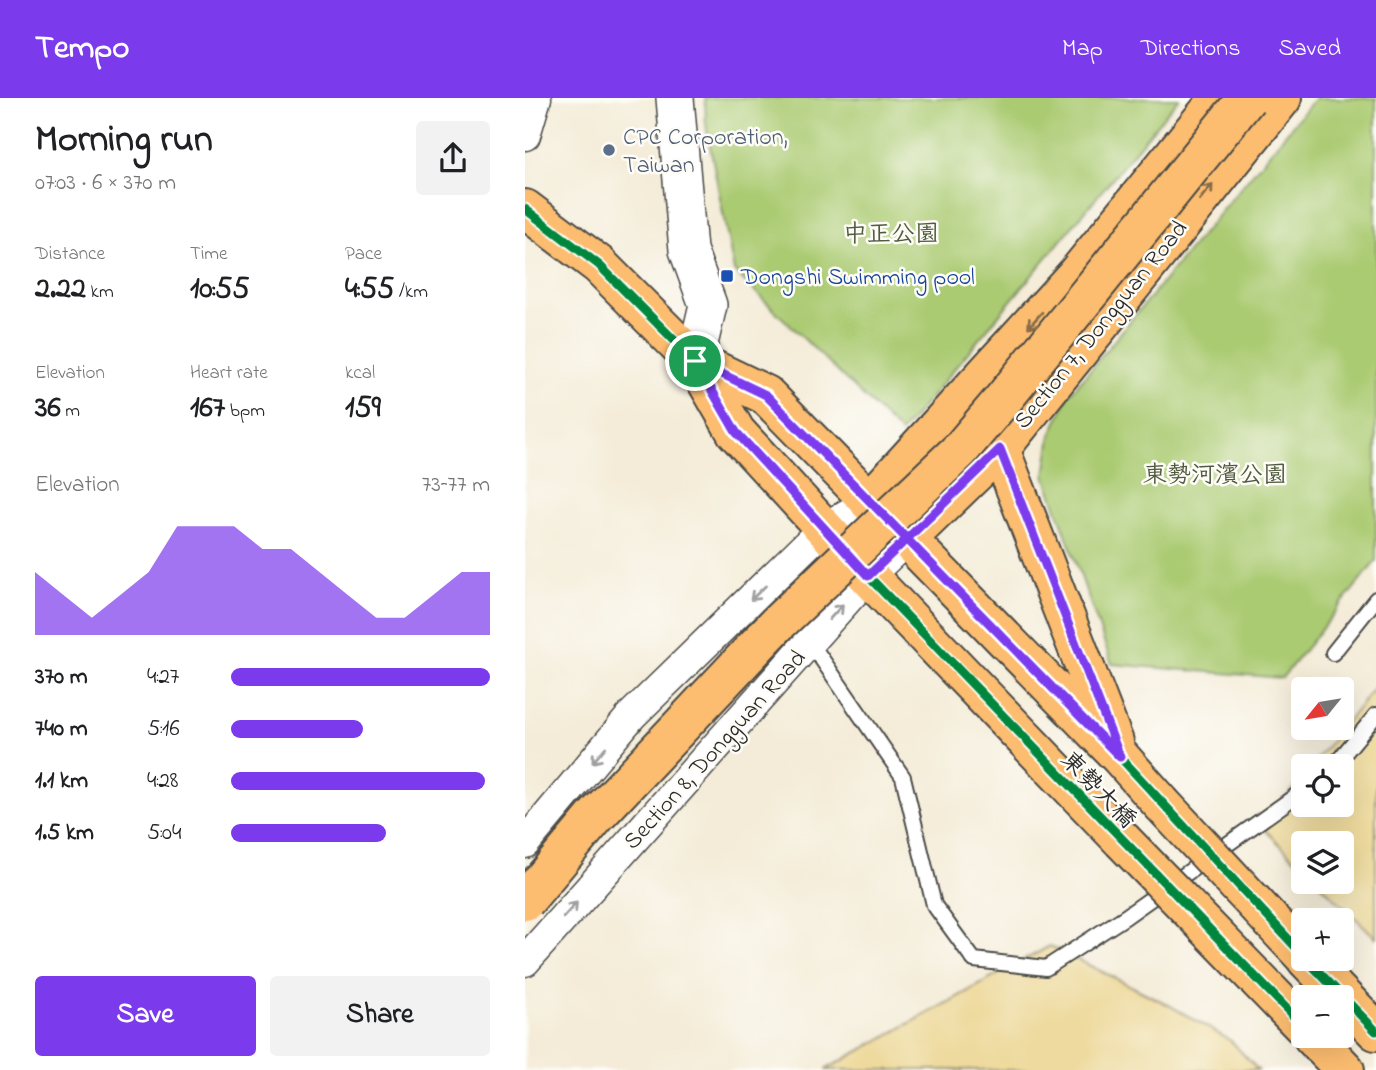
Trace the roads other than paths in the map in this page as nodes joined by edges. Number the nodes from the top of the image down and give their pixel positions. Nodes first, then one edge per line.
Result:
1 (536, 98) edge
2 (675, 98) edge
3 (1220, 98) edge
4 (1247, 98) edge
5 (1282, 98) edge
6 (525, 135) edge
7 (525, 209) edge
8 (1075, 276) junction
9 (1114, 307) junction
10 (695, 361) junction
11 (1000, 449) junction
12 (869, 502) junction
13 (824, 528) junction
14 (906, 540) junction
15 (868, 576) junction
16 (1376, 598) edge
17 (810, 642) junction
18 (1333, 653) dead end
19 (1376, 715) edge
20 (1344, 754) edge
21 (1120, 757) junction
22 (1291, 799) edge
23 (525, 842) edge
24 (525, 901) edge
25 (1291, 943) edge
26 (525, 961) edge
27 (1318, 971) edge
28 (1291, 1014) edge
29 (1376, 1031) edge
30 (1324, 1048) edge
31 (1345, 1070) edge

1 - 6 street
2 - 10 street
3 - 8 main road, Section 7, Dongguan Road
4 - 24 main road, bridge
9 -> 5 main road, Section 7, Dongguan Road
7 - 10 main road
8 - 9 main road
8 -> 12 main road, Section 7, Dongguan Road
9 - 11 main road, Section 7, Dongguan Road
10 - 12 main road, 東勢大橋
10 - 13 main road, 東勢大橋
11 - 14 main road, Section 7, Dongguan Road
11 - 21 main road
12 - 13 street
12 - 14 main road, 東勢大橋
13 - 15 main road, 東勢大橋
13 -> 23 street
14 - 15 street, Section 8, Dongguan Road
14 - 21 main road, 東勢大橋
17 -> 15 street, Section 8, Dongguan Road
15 - 28 main road, 東勢大橋, bridge
16 - 18 lane
17 - 22 lane
26 -> 17 street, Section 8, Dongguan Road
19 - 20 lane
21 - 25 main road, 東勢大橋, bridge
27 - 29 main road, 東勢大橋
30 - 31 main road

